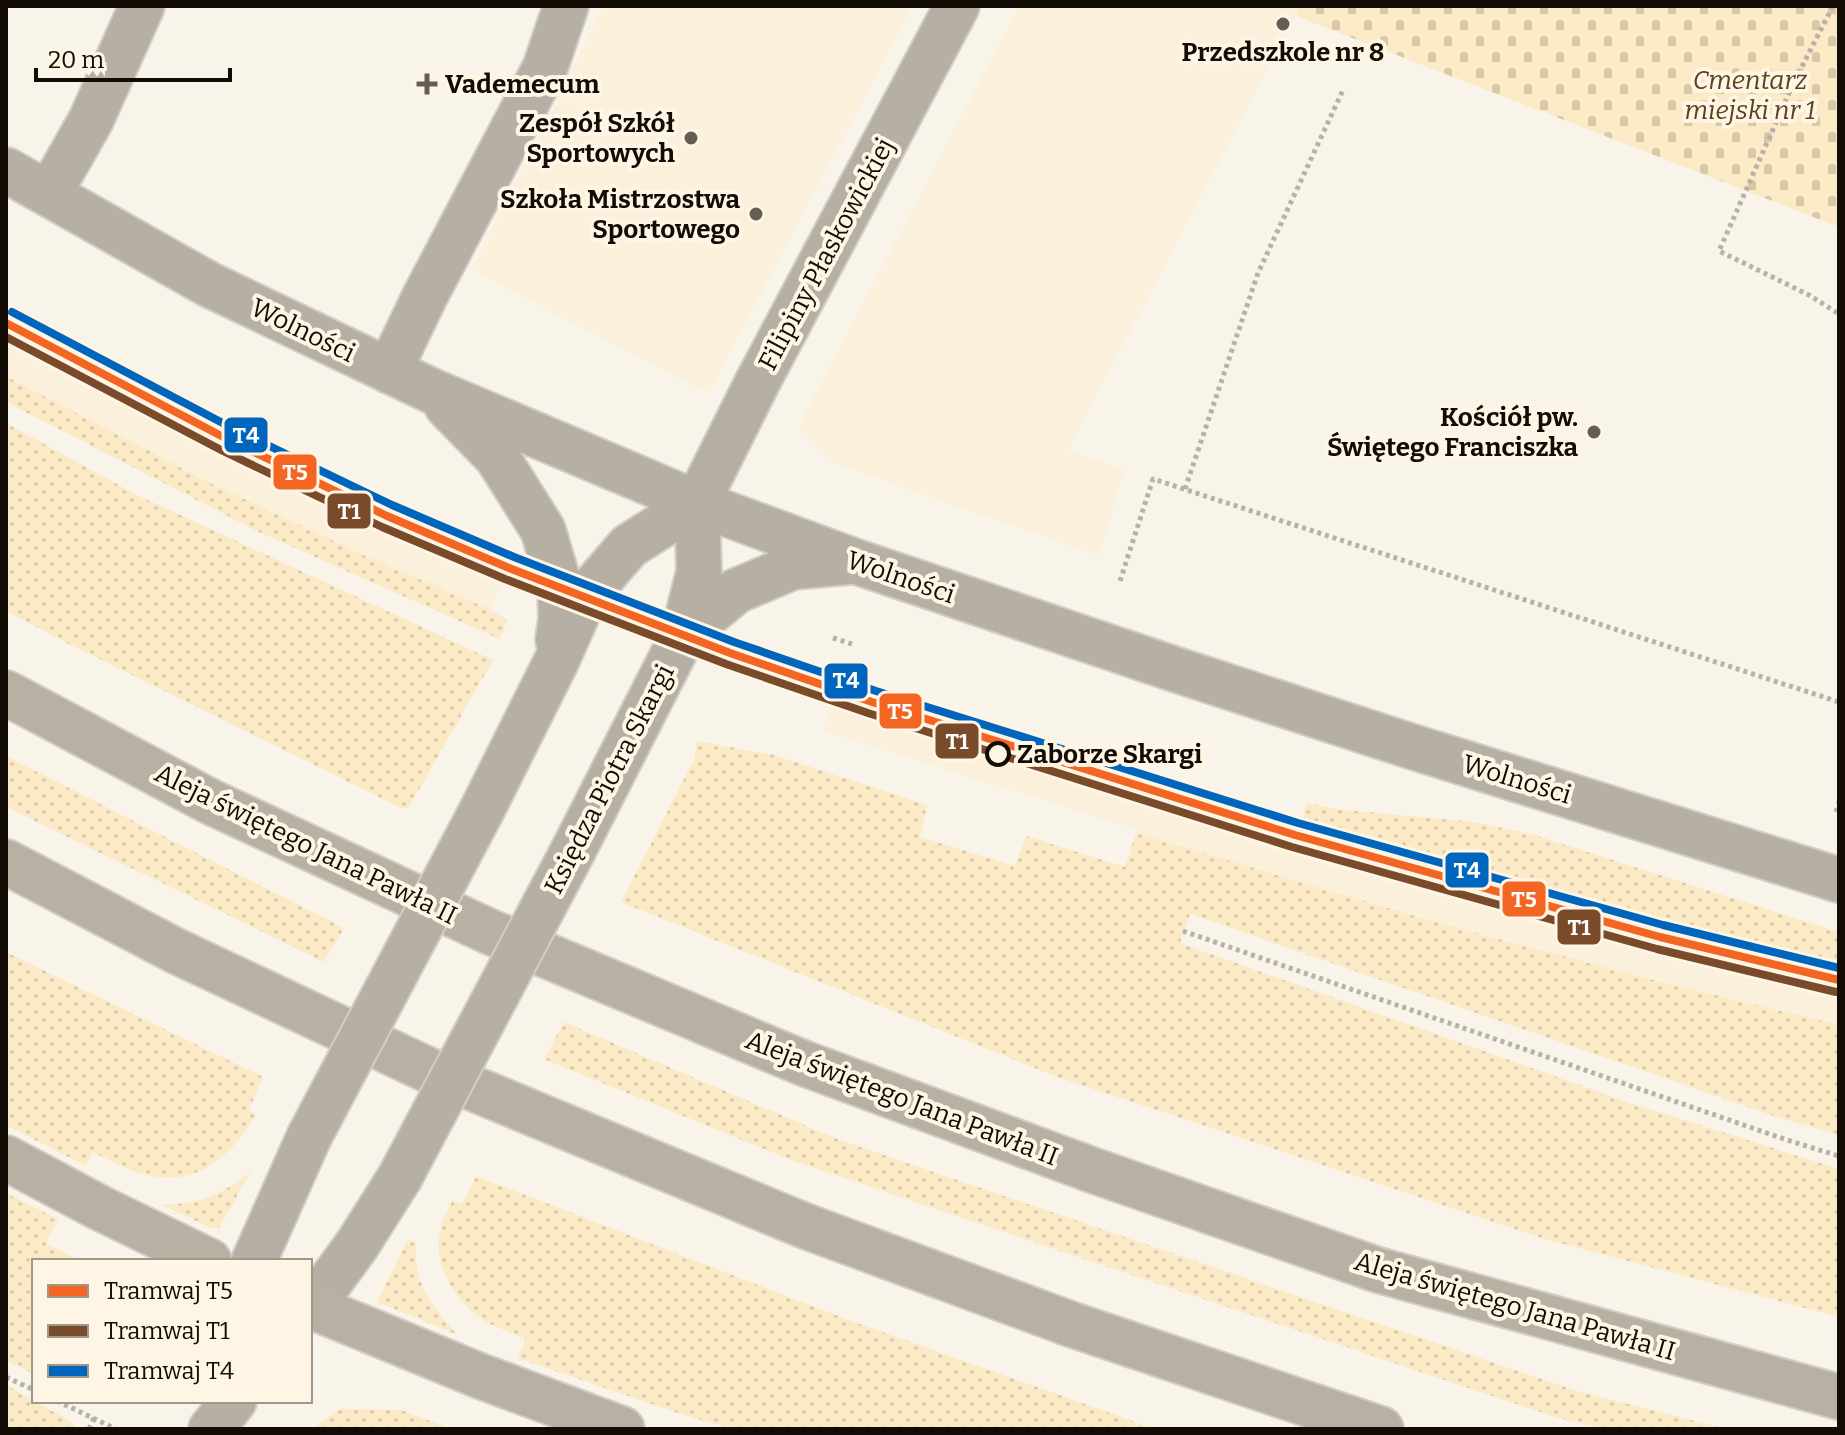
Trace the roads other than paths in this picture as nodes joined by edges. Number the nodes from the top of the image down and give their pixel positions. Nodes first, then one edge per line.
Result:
1 (142, 6) edge
2 (566, 6) edge
3 (957, 6) edge
4 (6, 170) edge
5 (49, 194) junction
6 (389, 371) junction
7 (432, 391) junction
8 (697, 503) junction
9 (854, 561) junction
10 (683, 635) junction
11 (556, 662) junction
12 (6, 693) edge
13 (6, 862) edge
14 (1839, 880) edge
15 (6, 1158) edge
16 (205, 1259) edge
17 (255, 1259) edge
18 (312, 1306) edge
19 (312, 1307) edge
20 (1839, 1397) edge
21 (204, 1403) edge
22 (232, 1403) edge
23 (195, 1429) edge
24 (211, 1429) edge
25 (622, 1429) edge
26 (1381, 1429) edge

1 - 5 street
2 - 6 street
3 - 8 street, Filipiny Płaskowickiej
4 - 5 street, Wolności
5 - 6 street, Wolności
6 - 7 street, Wolności
7 - 8 street, Wolności
7 - 11 street
8 - 9 street, Wolności
8 - 10 street, Księdza Piotra Skargi
8 - 11 street
9 - 10 street
9 - 14 street, Wolności
10 - 18 street, Księdza Piotra Skargi, bridge
11 - 17 street, bridge
12 - 20 main road, Aleja świętego Jana Pawła II
13 - 26 main road
15 - 16 main road
19 - 25 main road
21 - 23 street
22 - 24 street

